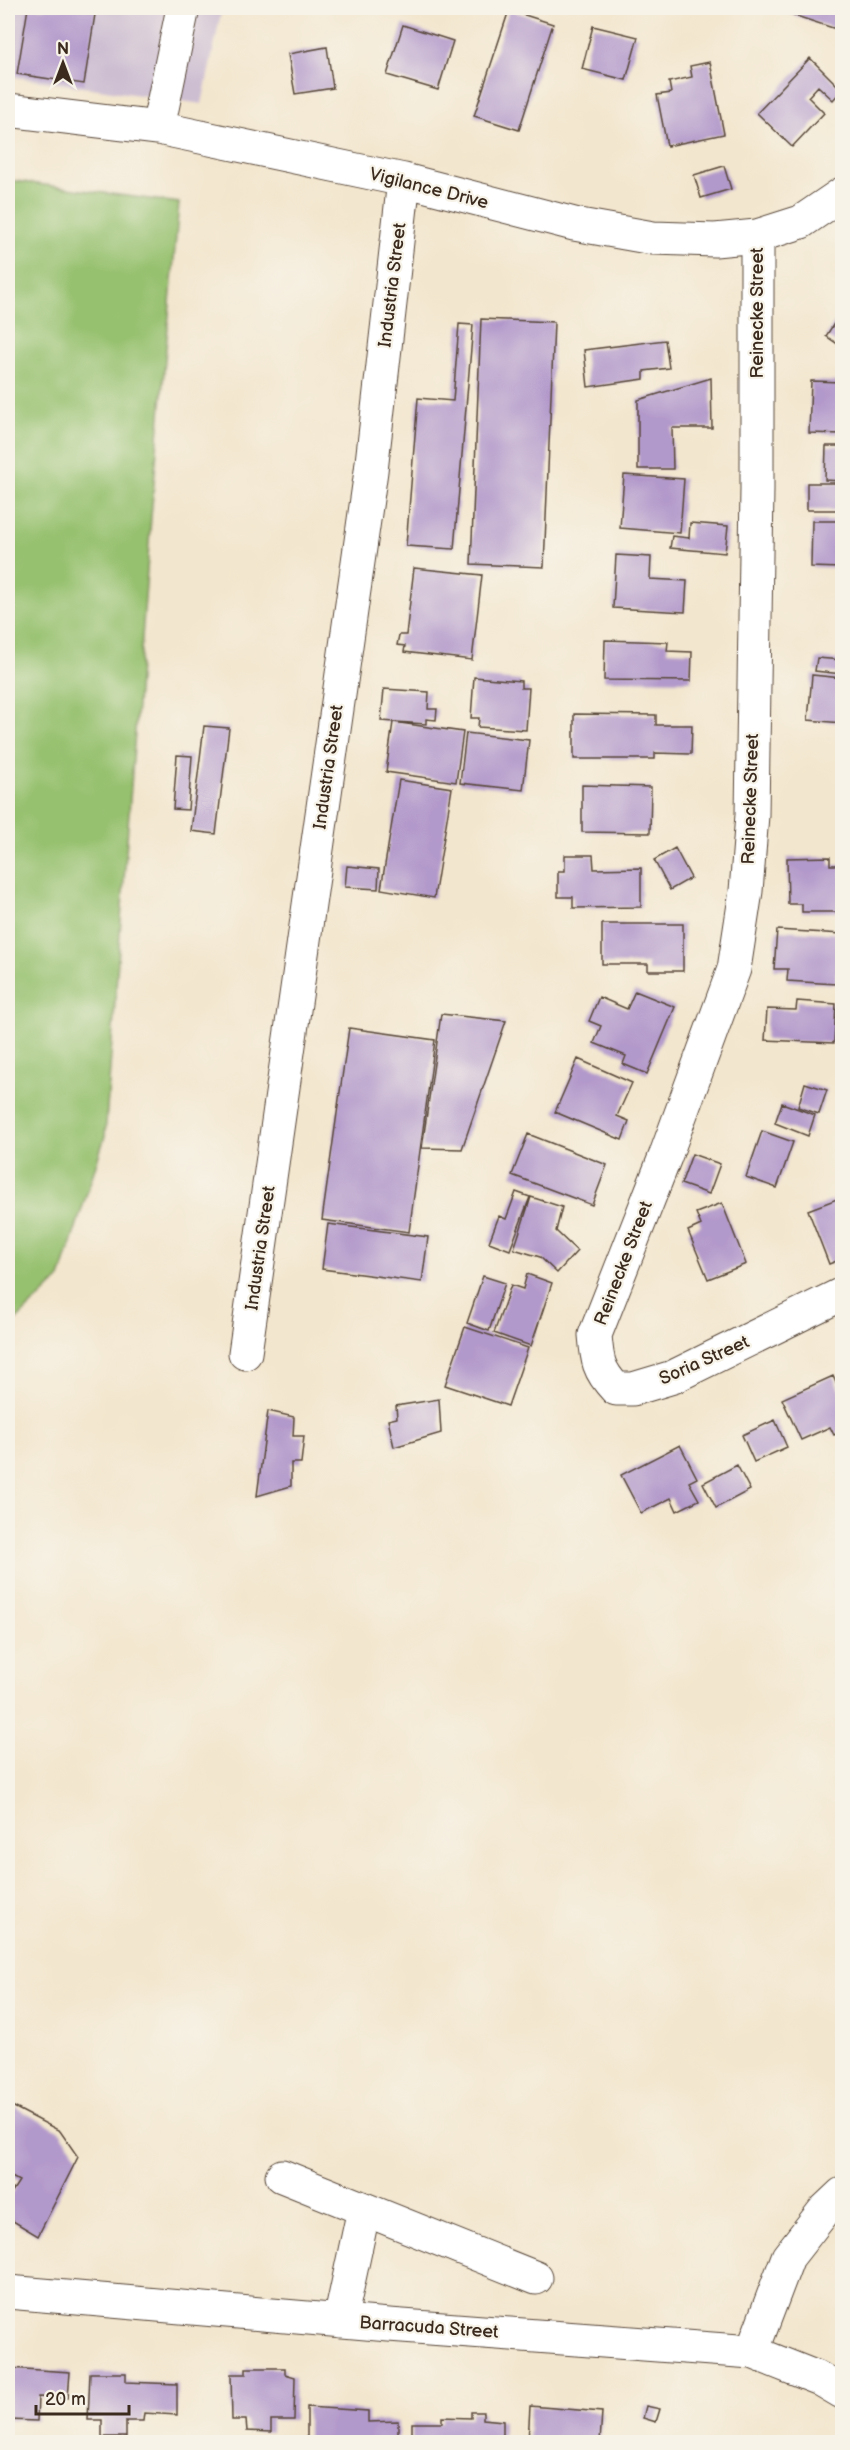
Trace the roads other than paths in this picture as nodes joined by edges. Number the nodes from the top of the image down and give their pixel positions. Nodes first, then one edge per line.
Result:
1 (183, 8) edge
2 (8, 110) edge
3 (159, 128) junction
4 (404, 180) junction
5 (843, 194) edge
6 (757, 236) junction
7 (843, 1294) edge
8 (594, 1335) joint
9 (245, 1353) dead end
10 (282, 2176) dead end
11 (843, 2194) edge
12 (364, 2209) junction
13 (536, 2278) dead end
14 (8, 2292) edge
15 (340, 2320) junction
16 (753, 2352) junction
17 (843, 2392) edge

1 - 3 street
2 - 3 street, Vigilance Drive
3 - 4 street, Vigilance Drive
4 - 6 street, Vigilance Drive
4 - 9 street, Industria Street
5 - 6 street, Vigilance Drive
6 - 8 street, Reinecke Street
7 - 8 street, Soria Street
10 - 12 street
11 - 16 street
12 - 13 street
12 - 15 street
14 - 15 street, Barracuda Street
15 - 16 street, Barracuda Street
16 - 17 street, Barracuda Street

